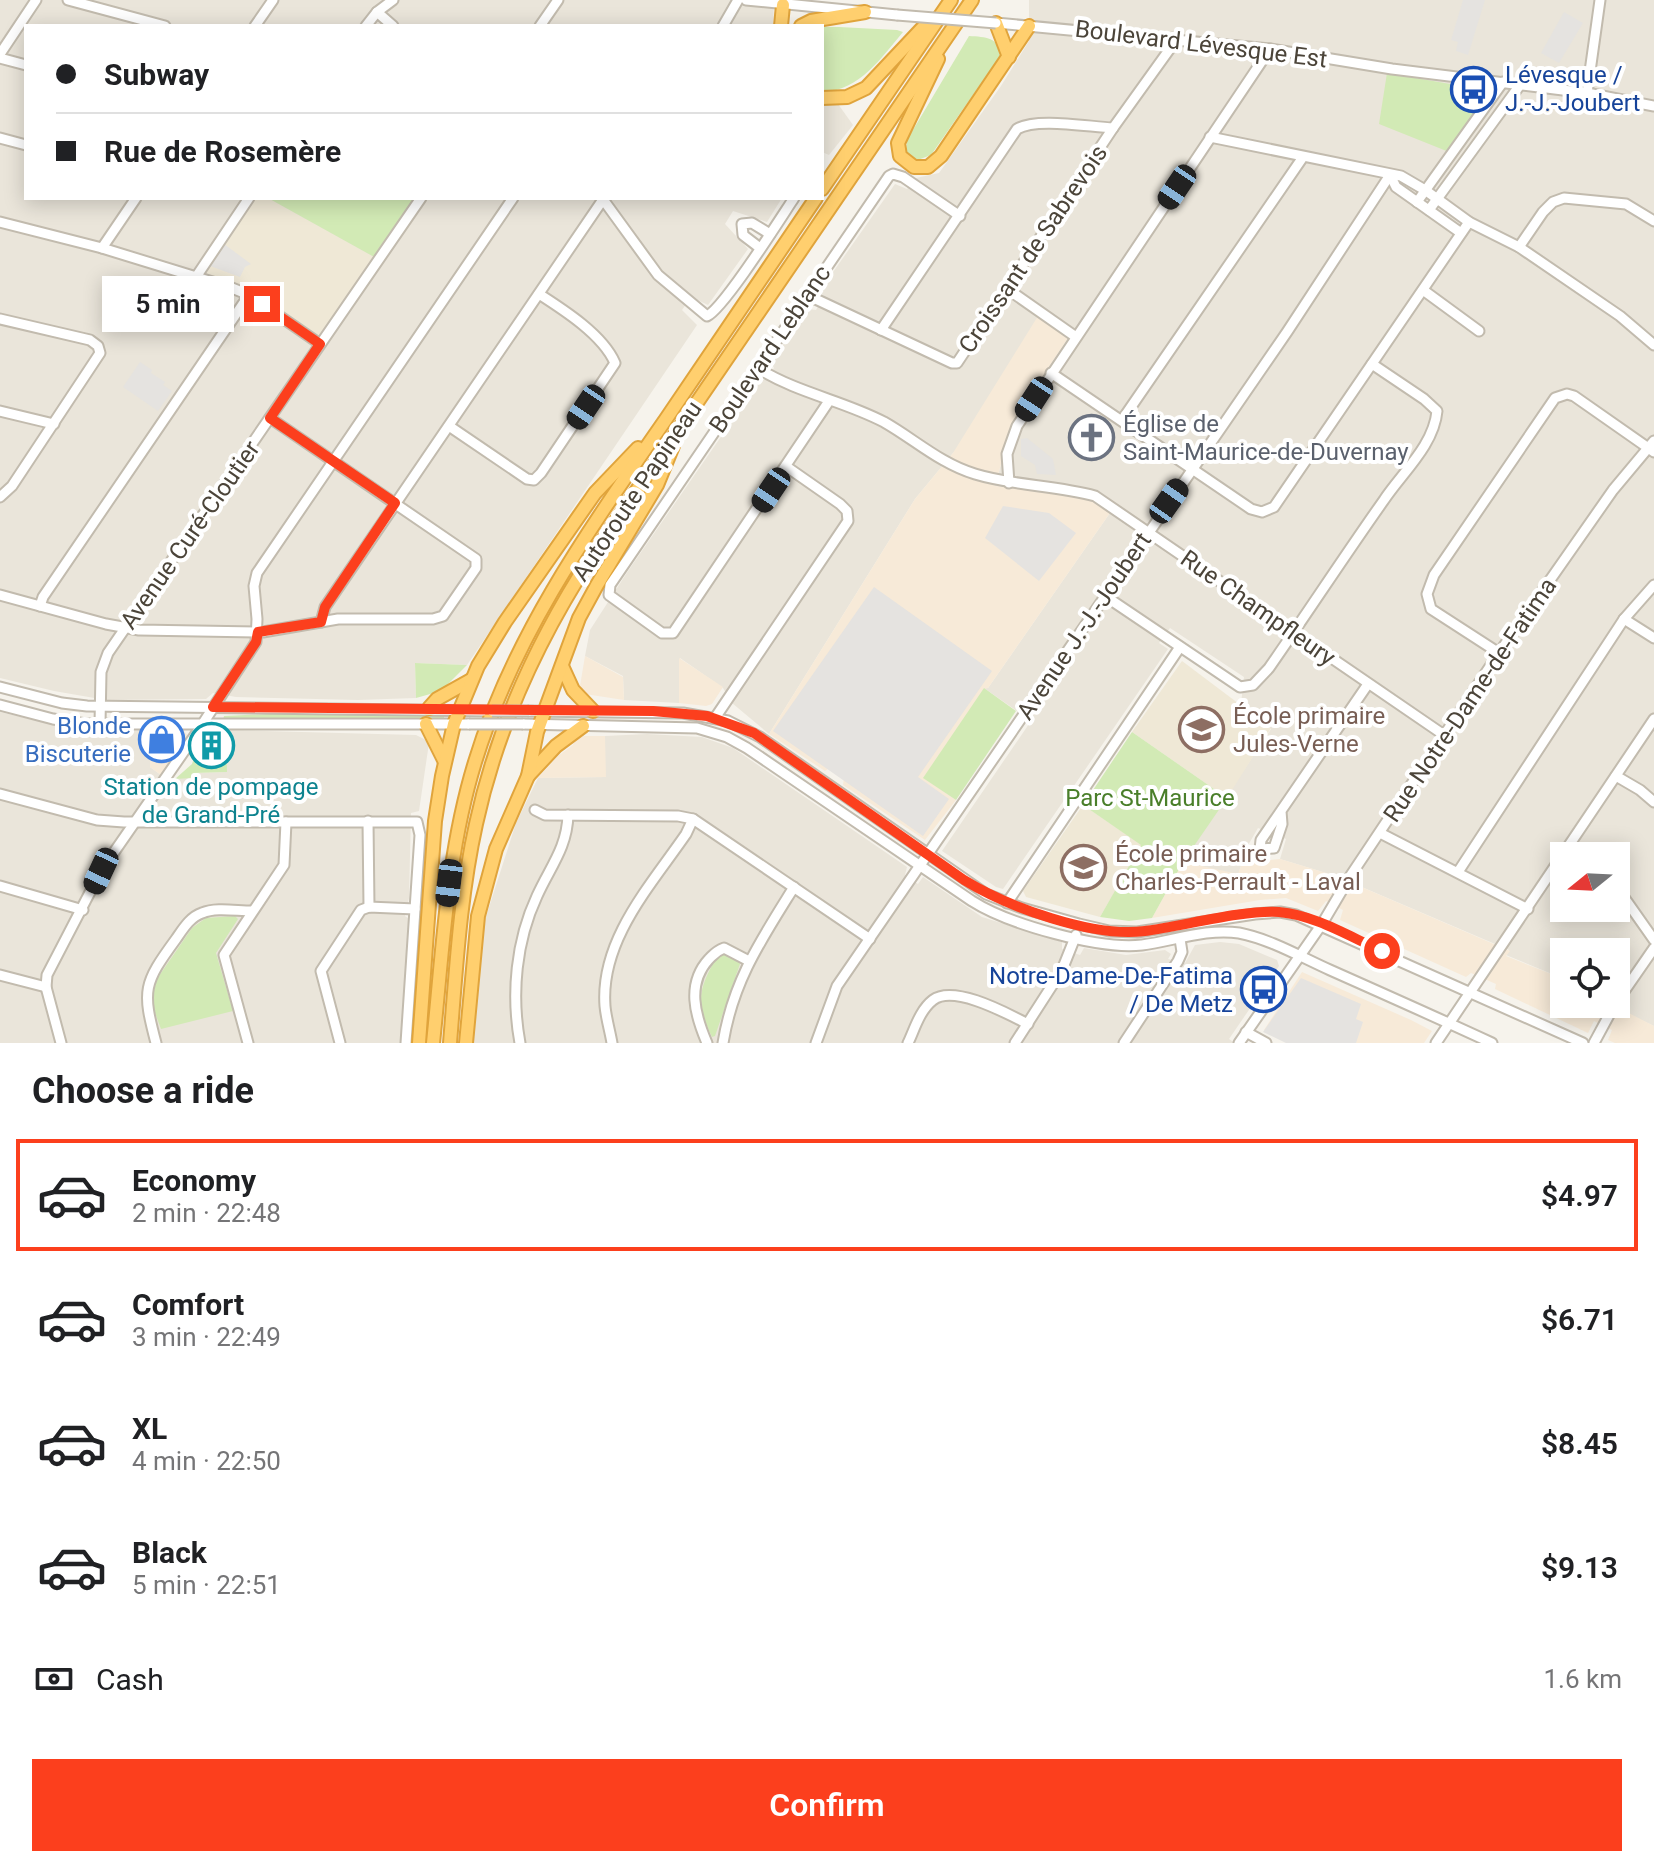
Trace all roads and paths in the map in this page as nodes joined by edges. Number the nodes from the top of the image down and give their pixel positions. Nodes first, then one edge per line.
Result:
1 (36, 0) edge
2 (68, 0) edge
3 (273, 0) edge
4 (393, 0) edge
5 (558, 0) edge
6 (738, 0) edge
7 (746, 0) edge
8 (950, 0) edge
9 (972, 0) edge
10 (1600, 0) edge
11 (783, 5) junction
12 (377, 12) junction
13 (865, 12) junction
14 (996, 23) junction
15 (158, 24) edge
16 (256, 24) edge
17 (368, 24) edge
18 (391, 24) edge
19 (541, 24) edge
20 (724, 24) edge
21 (781, 24) edge
22 (805, 24) edge
23 (1029, 26) junction
24 (948, 34) junction
25 (1173, 38) junction
26 (1270, 49) junction
27 (0, 56) edge
28 (1009, 57) junction
29 (24, 64) edge
30 (1503, 82) junction
31 (1520, 85) junction
32 (1587, 93) junction
33 (824, 98) edge
34 (1654, 106) edge
35 (1113, 128) junction
36 (1210, 137) junction
37 (0, 138) edge
38 (24, 144) edge
39 (1303, 157) junction
40 (1390, 175) junction
41 (824, 186) edge
42 (1425, 190) junction
43 (1438, 198) junction
44 (135, 200) edge
45 (248, 200) edge
46 (420, 200) edge
47 (512, 200) edge
48 (602, 200) edge
49 (604, 200) edge
50 (793, 200) edge
51 (815, 200) edge
52 (1417, 202) junction
53 (1429, 210) junction
54 (960, 216) junction
55 (1654, 221) edge
56 (0, 222) edge
57 (1469, 222) junction
58 (1461, 233) junction
59 (770, 234) junction
60 (1519, 247) junction
61 (102, 248) junction
62 (760, 248) junction
63 (196, 277) junction
64 (1006, 288) junction
65 (1423, 290) junction
66 (539, 294) junction
67 (249, 295) junction
68 (807, 295) junction
69 (0, 319) edge
70 (881, 330) junction
71 (1479, 331) dead end
72 (1076, 337) junction
73 (320, 344) junction
74 (1654, 345) edge
75 (1372, 364) junction
76 (759, 369) junction
77 (1051, 373) junction
78 (829, 401) junction
79 (0, 411) edge
80 (668, 416) junction
81 (270, 418) junction
82 (1122, 420) junction
83 (54, 424) junction
84 (681, 424) junction
85 (449, 426) junction
86 (1652, 447) edge
87 (334, 461) junction
88 (787, 467) junction
89 (1192, 468) junction
90 (1009, 483) junction
91 (0, 497) edge
92 (395, 503) junction
93 (1149, 531) junction
94 (1654, 585) edge
95 (0, 595) edge
96 (1105, 596) junction
97 (40, 606) junction
98 (1624, 619) junction
99 (321, 622) junction
100 (126, 628) junction
101 (258, 632) junction
102 (1294, 632) junction
103 (1654, 638) edge
104 (1180, 647) junction
105 (1499, 653) junction
106 (562, 666) junction
107 (471, 680) junction
108 (1368, 684) junction
109 (0, 687) edge
110 (0, 705) edge
111 (100, 707) junction
112 (213, 707) junction
113 (429, 708) junction
114 (460, 709) junction
115 (546, 711) junction
116 (593, 711) junction
117 (715, 718) junction
118 (1654, 719) edge
119 (100, 724) junction
120 (203, 724) junction
121 (426, 724) junction
122 (454, 724) junction
123 (540, 725) junction
124 (583, 726) junction
125 (1444, 735) junction
126 (445, 761) junction
127 (528, 776) junction
128 (1616, 776) junction
129 (0, 794) edge
130 (1654, 802) edge
131 (535, 810) dead end
132 (1281, 811) dead end
133 (568, 815) junction
134 (693, 819) junction
135 (368, 821) junction
136 (286, 822) junction
137 (134, 823) junction
138 (1380, 833) junction
139 (1572, 842) edge
140 (928, 854) junction
141 (920, 866) junction
142 (1458, 872) junction
143 (1550, 876) edge
144 (0, 886) edge
145 (794, 887) junction
146 (1007, 903) junction
147 (1630, 906) edge
148 (369, 907) junction
149 (415, 909) junction
150 (1528, 909) junction
151 (83, 910) junction
152 (252, 911) junction
153 (1079, 924) junction
154 (1322, 924) junction
155 (1075, 937) junction
156 (870, 939) junction
157 (1180, 939) junction
158 (1654, 940) edge
159 (1654, 948) edge
160 (1298, 956) junction
161 (749, 961) junction
162 (0, 975) edge
163 (1630, 983) edge
164 (46, 987) junction
165 (1472, 992) junction
166 (1608, 1018) edge
167 (1028, 1024) junction
168 (1450, 1024) junction
169 (1246, 1032) junction
170 (61, 1043) edge
171 (156, 1043) edge
172 (248, 1043) edge
173 (340, 1043) edge
174 (406, 1043) edge
175 (419, 1043) edge
176 (433, 1043) edge
177 (450, 1043) edge
178 (466, 1043) edge
179 (520, 1043) edge
180 (612, 1043) edge
181 (707, 1043) edge
182 (723, 1043) edge
183 (816, 1043) edge
184 (908, 1043) edge
185 (1015, 1043) edge
186 (1124, 1043) edge
187 (1239, 1043) edge
188 (1266, 1043) edge
189 (1436, 1043) edge
190 (1492, 1043) edge
191 (1583, 1043) edge
192 (1594, 1043) edge

1 - 27 street
2 - 15 street
3 - 16 street
4 - 12 street
5 - 19 street
6 - 20 street
7 - 11 street, Boulevard Lévesque Est
8 - 33 highway
8 - 41 highway
9 - 24 highway, Autoroute Papineau
10 - 32 street
11 - 13 street, Boulevard Lévesque Est
11 - 21 highway
12 - 17 street
12 - 18 street
13 - 14 street, Boulevard Lévesque Est, bridge
13 - 22 highway
14 - 23 street, Boulevard Lévesque Est
14 - 28 highway
23 - 25 street, Boulevard Lévesque Est
23 - 28 highway
24 - 28 highway
24 - 84 highway, Autoroute Papineau
25 - 26 street, Boulevard Lévesque Est
25 - 35 street, Croissant de Sabrevois
26 - 30 street, Boulevard Lévesque Est
26 - 36 street
27 - 29 street
30 - 31 street, Boulevard Lévesque Est
30 - 42 street
31 - 32 street, Boulevard Lévesque Est
31 - 43 street
32 - 34 street, Boulevard Lévesque Est
35 - 54 street
35 - 64 street, Croissant de Sabrevois
36 - 39 street
36 - 72 street
37 - 38 street
39 - 40 street
39 - 82 street
40 - 42 street
40 - 52 street
40 - 89 street, Avenue J.-J.-Joubert
42 - 43 street
42 - 52 street
43 - 53 street
43 - 57 street
44 - 61 street
45 - 63 street
46 - 73 street, Avenue Curé-Cloutier
47 - 87 street
48 - 66 street
49 - 62 street
50 - 59 street
51 - 80 highway, Autoroute Papineau
52 - 53 street
53 - 58 street
54 - 68 street, Boulevard Leblanc
54 - 70 street
55 - 60 street
56 - 61 street
57 - 58 street
57 - 60 street
58 - 65 street
59 - 62 street
59 - 62 street
60 - 74 street
61 - 63 street
63 - 67 street
64 - 70 street, Croissant de Sabrevois
64 - 72 street
65 - 71 street
65 - 75 street
66 - 85 street
66 - 85 street
67 - 73 street
67 - 97 street
68 - 70 street, Croissant de Sabrevois
68 - 76 street, Boulevard Leblanc
69 - 83 street
72 - 77 street
73 - 81 street, Avenue Curé-Cloutier
75 - 89 street
75 - 102 street
76 - 78 street, Rue Champfleury
76 - 88 street, Boulevard Leblanc
77 - 82 street
77 - 90 street
78 - 88 street
78 - 90 street, Rue Champfleury
79 - 83 street
80 - 107 highway
80 - 176 highway, Autoroute Papineau
81 - 87 street
81 - 100 street, Avenue Curé-Cloutier
82 - 89 street
83 - 91 street
84 - 106 highway
84 - 177 highway, Autoroute Papineau
85 - 92 street
86 - 105 street, Rue Notre-Dame-de-Fatima
86 - 105 street
87 - 92 street
87 - 101 street
88 - 117 street
89 - 93 street, Avenue J.-J.-Joubert
90 - 93 street, Rue Champfleury
92 - 99 street
92 - 99 street
93 - 96 street, Avenue J.-J.-Joubert
93 - 102 street, Rue Champfleury
94 - 98 street
95 - 97 street
96 - 104 street
96 - 140 street, Avenue J.-J.-Joubert
97 - 100 street
98 - 103 street
98 - 142 street
99 - 101 street
100 - 101 street
100 - 111 street, Avenue Curé-Cloutier
101 - 112 street
102 - 104 street
102 - 108 street, Rue Champfleury
104 - 146 street
105 - 125 street, Rue Notre-Dame-de-Fatima
106 - 115 highway
106 - 116 highway
107 - 113 highway
107 - 114 highway
108 - 125 street, Rue Champfleury
108 - 132 street
109 - 111 street
110 - 119 street
111 - 112 street
111 - 119 street, Avenue Curé-Cloutier
112 - 113 street
112 - 120 street
113 - 114 street
114 - 115 street, bridge
114 - 122 highway
115 - 116 street
115 - 123 highway
116 - 117 street
117 - 140 street
118 - 128 street
119 - 120 street
120 - 121 street
120 - 137 street
121 - 122 street
121 - 126 highway
122 - 123 street, bridge
122 - 126 highway
123 - 124 street
123 - 127 highway
124 - 127 highway
124 - 141 street
125 - 138 street, Rue Notre-Dame-de-Fatima
126 - 175 highway
127 - 178 highway
128 - 130 street
128 - 139 street
129 - 137 street
131 - 133 street
133 - 134 street
133 - 179 street
134 - 145 street
134 - 180 street
135 - 136 street
135 - 148 street
135 - 149 street
136 - 137 street
136 - 152 street
137 - 151 street
138 - 142 street
138 - 154 street, Rue Notre-Dame-de-Fatima
140 - 141 street, Avenue J.-J.-Joubert
140 - 146 street
141 - 155 street
141 - 156 street, Avenue J.-J.-Joubert
142 - 150 street
143 - 150 street
144 - 151 street
145 - 156 street
145 - 161 street
146 - 153 street
147 - 158 street
148 - 149 street
148 - 173 street
149 - 174 street
150 - 165 street
151 - 164 street
152 - 171 street
152 - 172 street
153 - 154 street
153 - 155 street
154 - 160 street, Rue Notre-Dame-de-Fatima
154 - 165 street
155 - 157 street
155 - 167 street
156 - 183 street, Avenue J.-J.-Joubert
157 - 160 street
157 - 186 street
159 - 163 street
160 - 168 street
160 - 169 street, Rue Notre-Dame-de-Fatima
161 - 181 street
161 - 182 street
162 - 164 street
164 - 170 street
165 - 168 street
165 - 191 street
166 - 192 street
167 - 184 street
167 - 185 street
168 - 189 street
168 - 190 street
169 - 187 street, Rue Notre-Dame-de-Fatima
169 - 188 street

